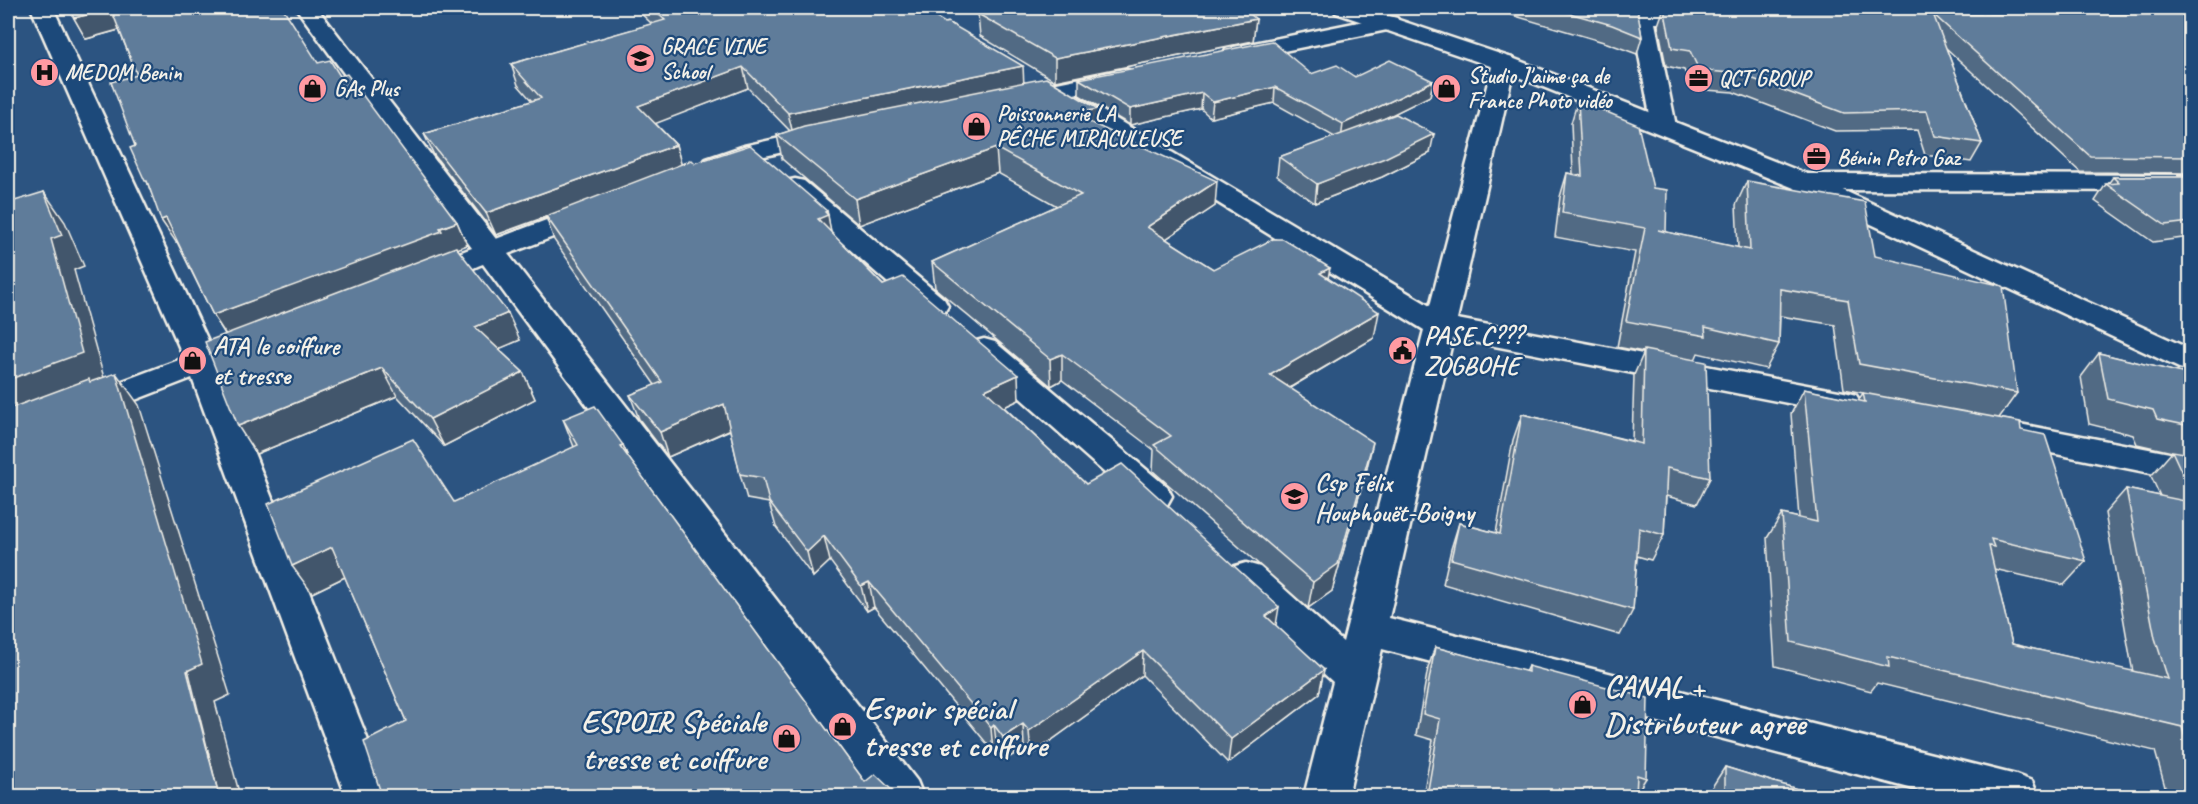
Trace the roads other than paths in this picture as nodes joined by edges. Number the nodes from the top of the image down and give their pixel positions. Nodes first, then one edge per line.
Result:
1 (42, 8) edge
2 (306, 8) edge
3 (1344, 8) edge
4 (1641, 12) edge
5 (1725, 16) edge
6 (2034, 16) edge
7 (2068, 21) edge
8 (1389, 23) junction
9 (1215, 58) edge
10 (1504, 63) junction
11 (1145, 72) edge
12 (1023, 73) dead end
13 (1053, 91) junction
14 (995, 103) edge
15 (1664, 126) junction
16 (845, 133) edge
17 (753, 151) junction
18 (687, 176) edge
19 (1803, 182) junction
20 (2190, 183) edge
21 (611, 205) edge
22 (491, 250) junction
23 (402, 285) edge
24 (1440, 326) junction
25 (280, 332) edge
26 (2190, 361) edge
27 (202, 363) junction
28 (1874, 409) edge
29 (1979, 429) edge
30 (8, 437) edge
31 (2190, 469) edge
32 (1177, 516) edge
33 (1222, 556) edge
34 (1367, 629) junction
35 (1355, 677) junction
36 (1932, 786) edge
37 (368, 796) edge
38 (901, 796) edge
39 (1326, 796) edge
40 (2016, 796) edge

1 - 27 street
2 - 22 street
3 - 8 street
4 - 5 street
4 - 15 street
6 - 7 street
8 - 9 street
8 - 10 street
10 - 15 street
10 - 24 street
11 - 13 street
12 - 13 street
13 - 14 street
13 - 24 street
15 - 19 street
16 - 17 street
17 - 18 street
17 - 32 street
19 - 20 street
19 - 26 street
21 - 22 street
22 - 23 street
22 - 38 street
24 - 28 street
24 - 34 street
25 - 27 street
27 - 30 street
27 - 37 street
29 - 31 street
33 - 35 street
34 - 35 street
34 - 36 street
35 - 39 street
36 - 40 street

